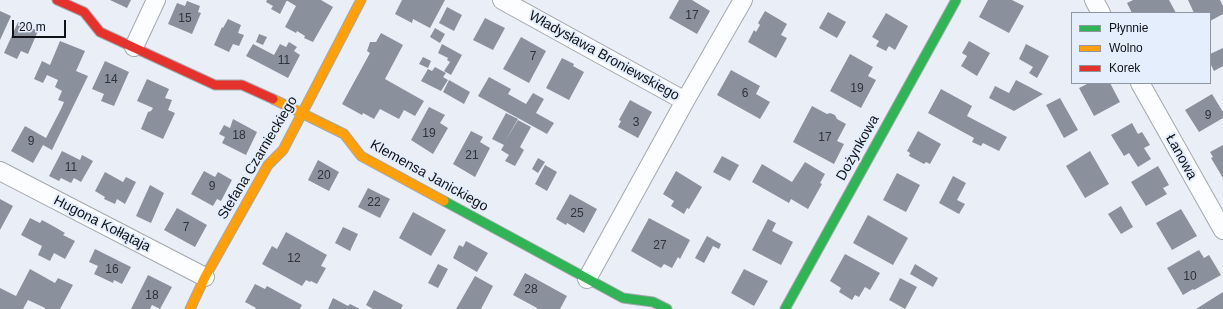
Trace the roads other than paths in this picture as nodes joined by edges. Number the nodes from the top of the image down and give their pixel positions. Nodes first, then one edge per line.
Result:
1 (57, 0) edge
2 (156, 0) edge
3 (361, 0) edge
4 (502, 0) edge
5 (743, 0) edge
6 (956, 0) edge
7 (1094, 0) edge
8 (1100, 12) edge
9 (134, 47) junction
10 (1141, 84) edge
11 (685, 101) junction
12 (303, 113) junction
13 (0, 171) edge
14 (1223, 230) edge
15 (205, 277) junction
16 (587, 279) junction
17 (190, 309) edge
18 (667, 309) edge
19 (785, 309) edge

1 - 9 street, Klemensa Janickiego
2 - 9 street
3 - 12 street, Stefana Czarnieckiego
4 - 11 street, Władysława Broniewskiego
5 - 11 street, Władysława Broniewskiego
6 - 19 street, Dożynkowa
7 - 8 street
9 - 12 street, Klemensa Janickiego
10 - 14 street, Łanowa
11 - 16 street, Władysława Broniewskiego
12 - 15 street, Stefana Czarnieckiego
12 - 16 street, Klemensa Janickiego
13 - 15 street, Hugona Kołłątaja
15 - 17 street, Stefana Czarnieckiego
16 - 18 street, Klemensa Janickiego

